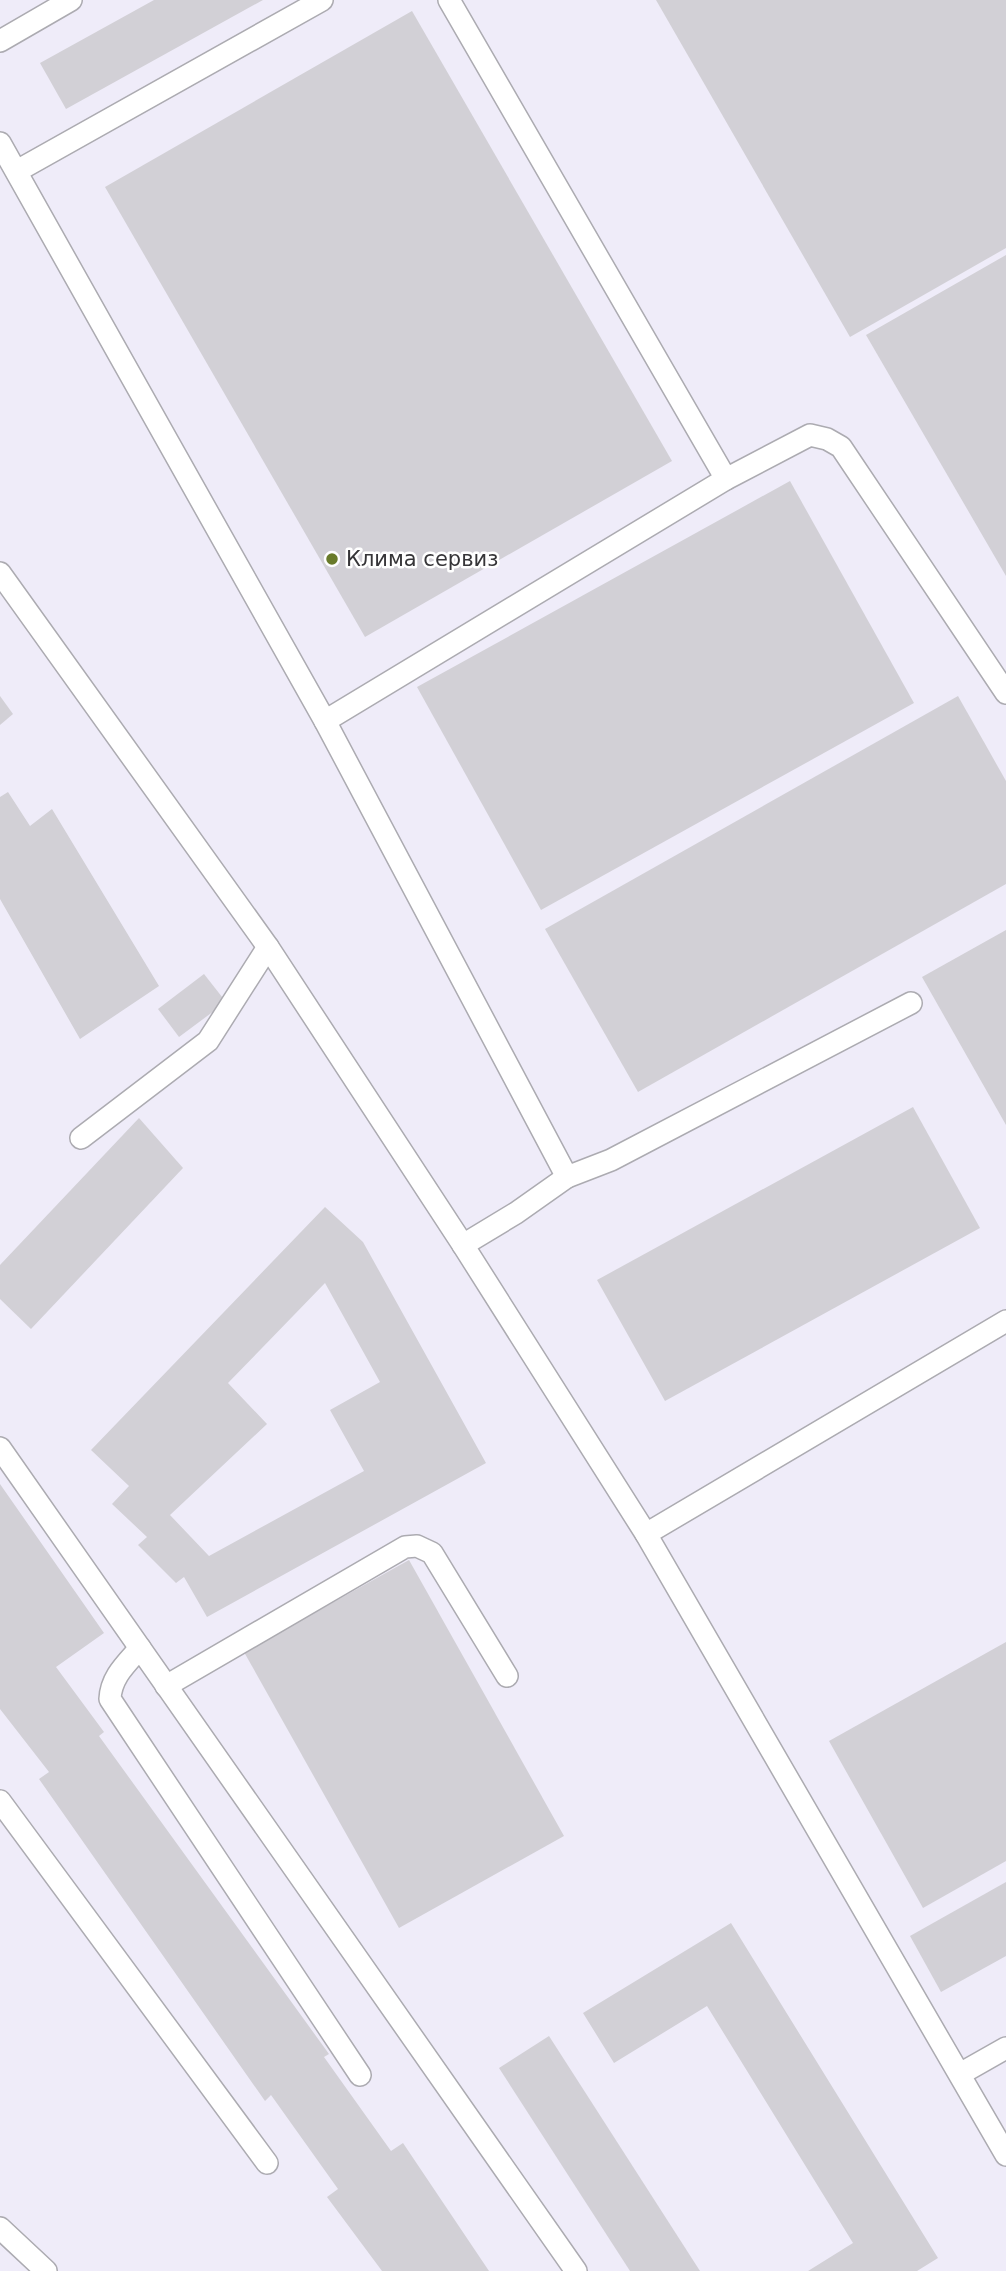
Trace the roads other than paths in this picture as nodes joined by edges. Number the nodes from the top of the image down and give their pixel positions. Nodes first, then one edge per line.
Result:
1 (71, 0) edge
2 (322, 0) edge
3 (449, 0) edge
4 (0, 41) edge
5 (0, 143) edge
6 (17, 171) junction
7 (726, 479) junction
8 (0, 573) edge
9 (1006, 693) edge
10 (325, 721) junction
11 (268, 947) junction
12 (911, 1003) dead end
13 (81, 1138) dead end
14 (566, 1177) junction
15 (463, 1245) junction
16 (1006, 1321) edge
17 (0, 1448) edge
18 (646, 1534) junction
19 (140, 1648) junction
20 (507, 1676) dead end
21 (166, 1686) junction
22 (0, 1801) edge
23 (1006, 2048) edge
24 (960, 2074) junction
25 (360, 2075) dead end
26 (1006, 2155) edge
27 (267, 2163) dead end
28 (0, 2228) edge
29 (46, 2271) edge
30 (576, 2271) edge

1 - 4 lane
2 - 6 lane
3 - 7 lane
5 - 6 lane
6 - 10 lane
7 - 9 lane
7 - 10 lane
8 - 11 lane
10 - 14 lane
11 - 13 lane
11 - 15 lane
12 - 14 lane
14 - 15 lane
15 - 18 lane
16 - 18 lane
17 - 19 lane
18 - 24 lane
19 - 21 lane
19 - 25 lane
20 - 21 lane
21 - 30 lane
22 - 27 lane
23 - 24 lane
24 - 26 lane
28 - 29 lane

